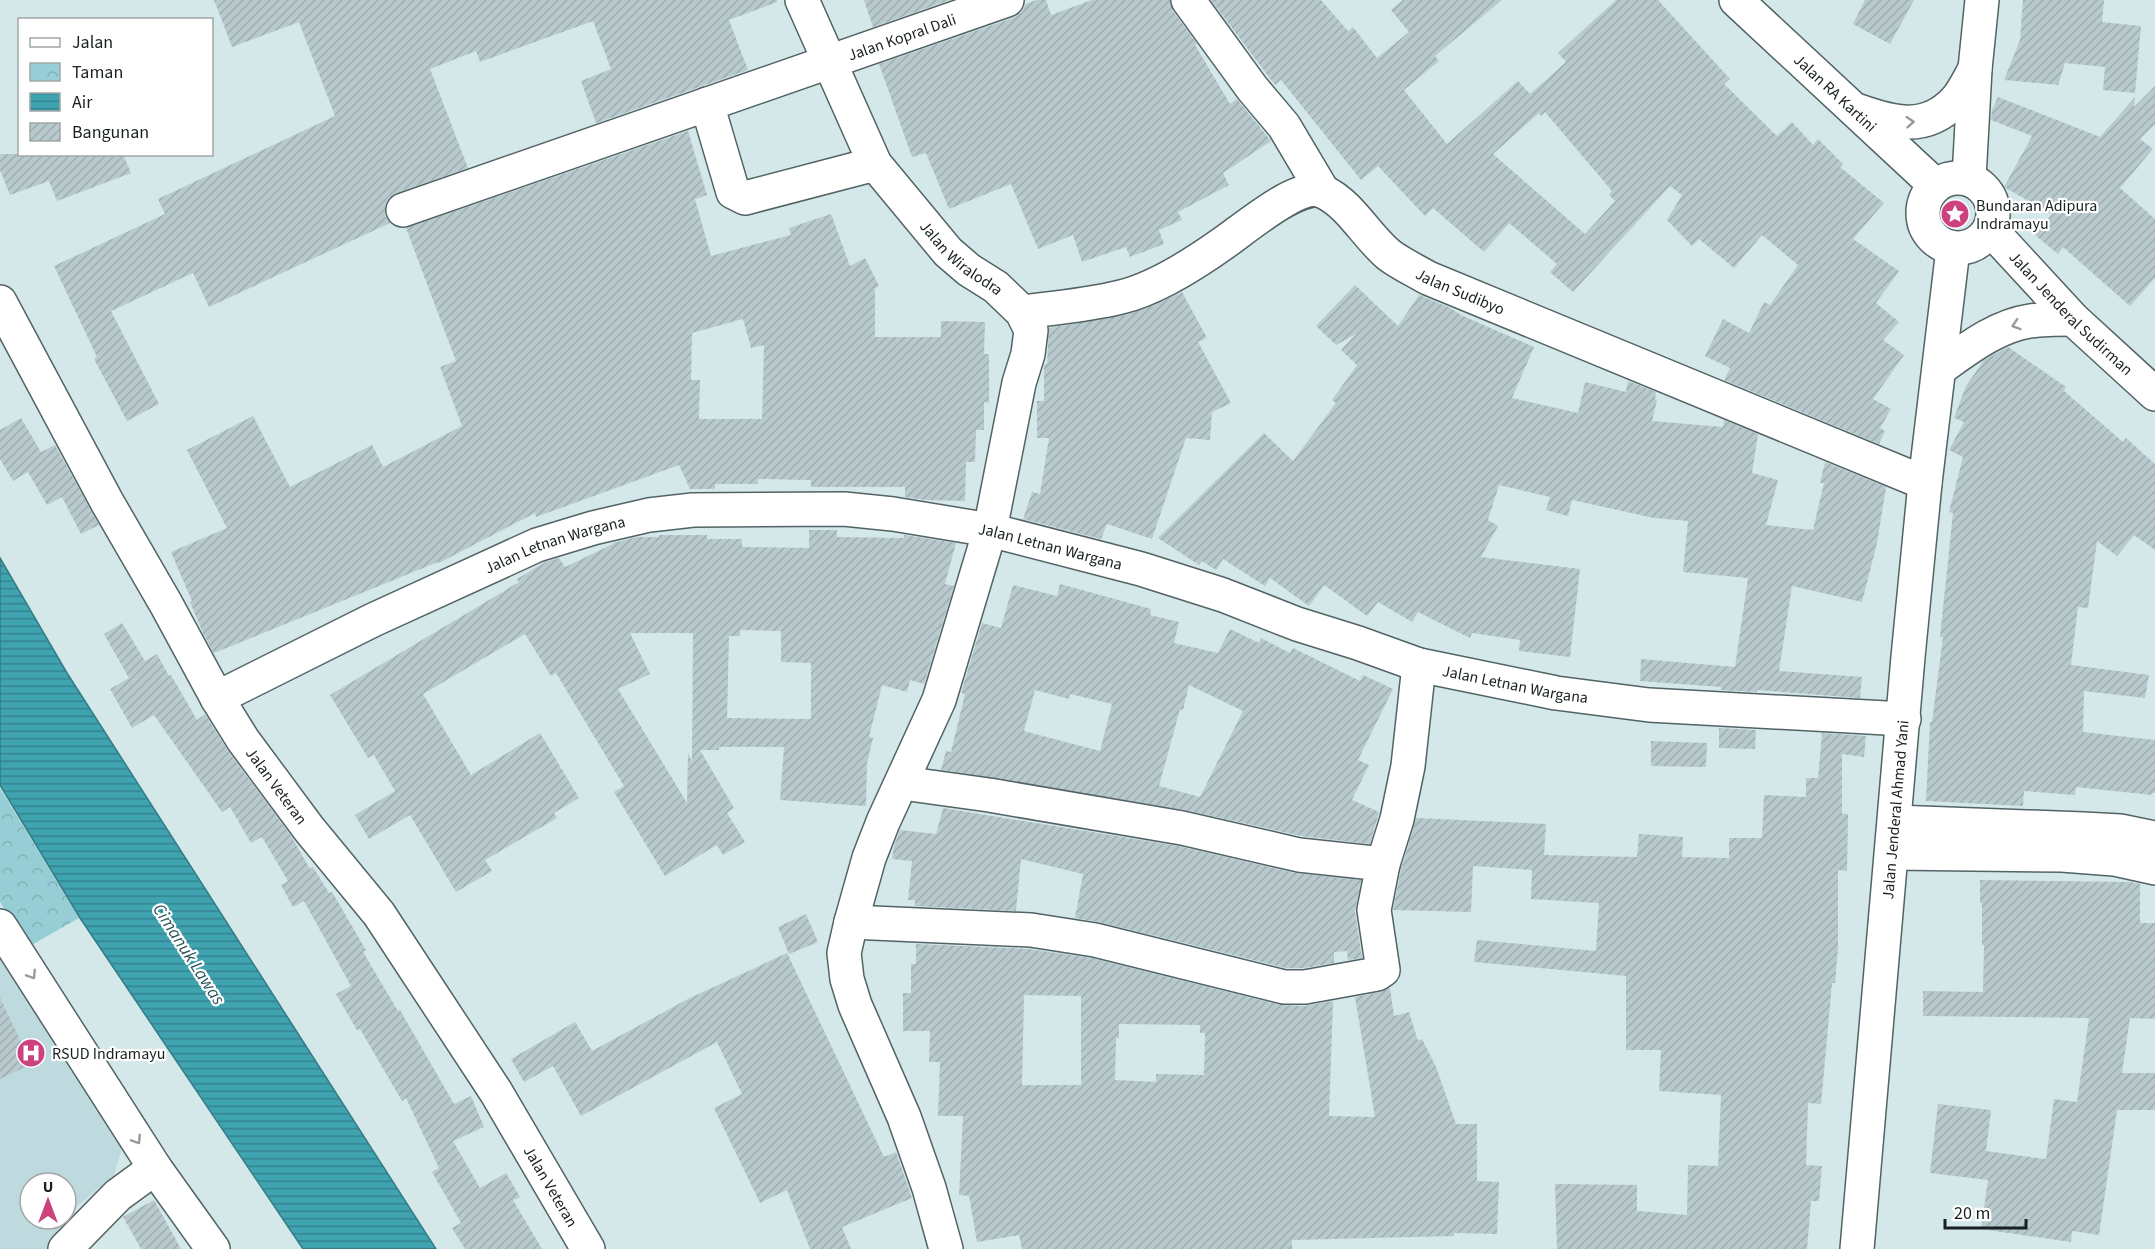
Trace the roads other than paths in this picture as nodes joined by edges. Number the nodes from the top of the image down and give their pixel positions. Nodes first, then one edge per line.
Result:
1 (802, 0) edge
2 (1007, 0) edge
3 (1188, 0) edge
4 (1736, 0) edge
5 (1982, 0) edge
6 (829, 62) junction
7 (1975, 69) junction
8 (707, 104) junction
9 (1854, 110) junction
10 (875, 164) junction
11 (1969, 178) junction
12 (1935, 185) junction
13 (1322, 190) junction
14 (403, 210) dead end
15 (1990, 229) junction
16 (1953, 249) junction
17 (0, 302) edge
18 (1022, 312) junction
19 (2073, 319) junction
20 (1939, 369) junction
21 (2155, 394) edge
22 (1925, 483) junction
23 (990, 530) junction
24 (1419, 665) junction
25 (217, 698) junction
26 (1904, 719) junction
27 (902, 783) junction
28 (1894, 838) junction
29 (2155, 838) edge
30 (1383, 864) junction
31 (2155, 868) edge
32 (851, 922) junction
33 (0, 926) edge
34 (155, 1168) junction
35 (65, 1249) edge
36 (213, 1249) edge
37 (588, 1249) edge
38 (946, 1249) edge
39 (1857, 1249) edge

1 - 6 street, Jalan Wiralodra
2 - 6 street, Jalan Kopral Dali
3 - 13 street, Jalan Sudibyo
4 - 9 street, Jalan RA Kartini
5 - 7 street
6 - 8 street, Jalan Kopral Dali
6 - 10 street, Jalan Wiralodra
9 -> 7 street
7 - 11 street
8 - 10 street
8 - 14 street, Jalan Kopral Dali
9 - 12 street, Jalan RA Kartini
10 - 18 street, Jalan Wiralodra
11 - 12 street
11 - 15 street
12 - 16 street
13 - 18 street
13 - 22 street, Jalan Sudibyo
15 - 16 street
15 - 19 street, Jalan Jenderal Sudirman
16 - 20 street, Jalan Jenderal Ahmad Yani
17 - 25 street, Jalan Veteran
18 - 23 street
19 -> 20 street
19 - 21 street, Jalan Jenderal Sudirman
20 - 22 street, Jalan Jenderal Ahmad Yani
22 - 26 street, Jalan Jenderal Ahmad Yani
23 - 24 street, Jalan Letnan Wargana
23 - 25 street, Jalan Letnan Wargana
23 - 27 street
24 - 26 street, Jalan Letnan Wargana
24 - 30 street
25 - 37 street, Jalan Veteran
26 - 28 street, Jalan Jenderal Ahmad Yani
27 - 30 street
27 - 32 street
28 - 29 street
28 - 31 street
28 - 39 street, Jalan Jenderal Ahmad Yani
30 - 32 street
32 - 38 street
33 -> 34 street
34 - 35 street
34 - 36 street

